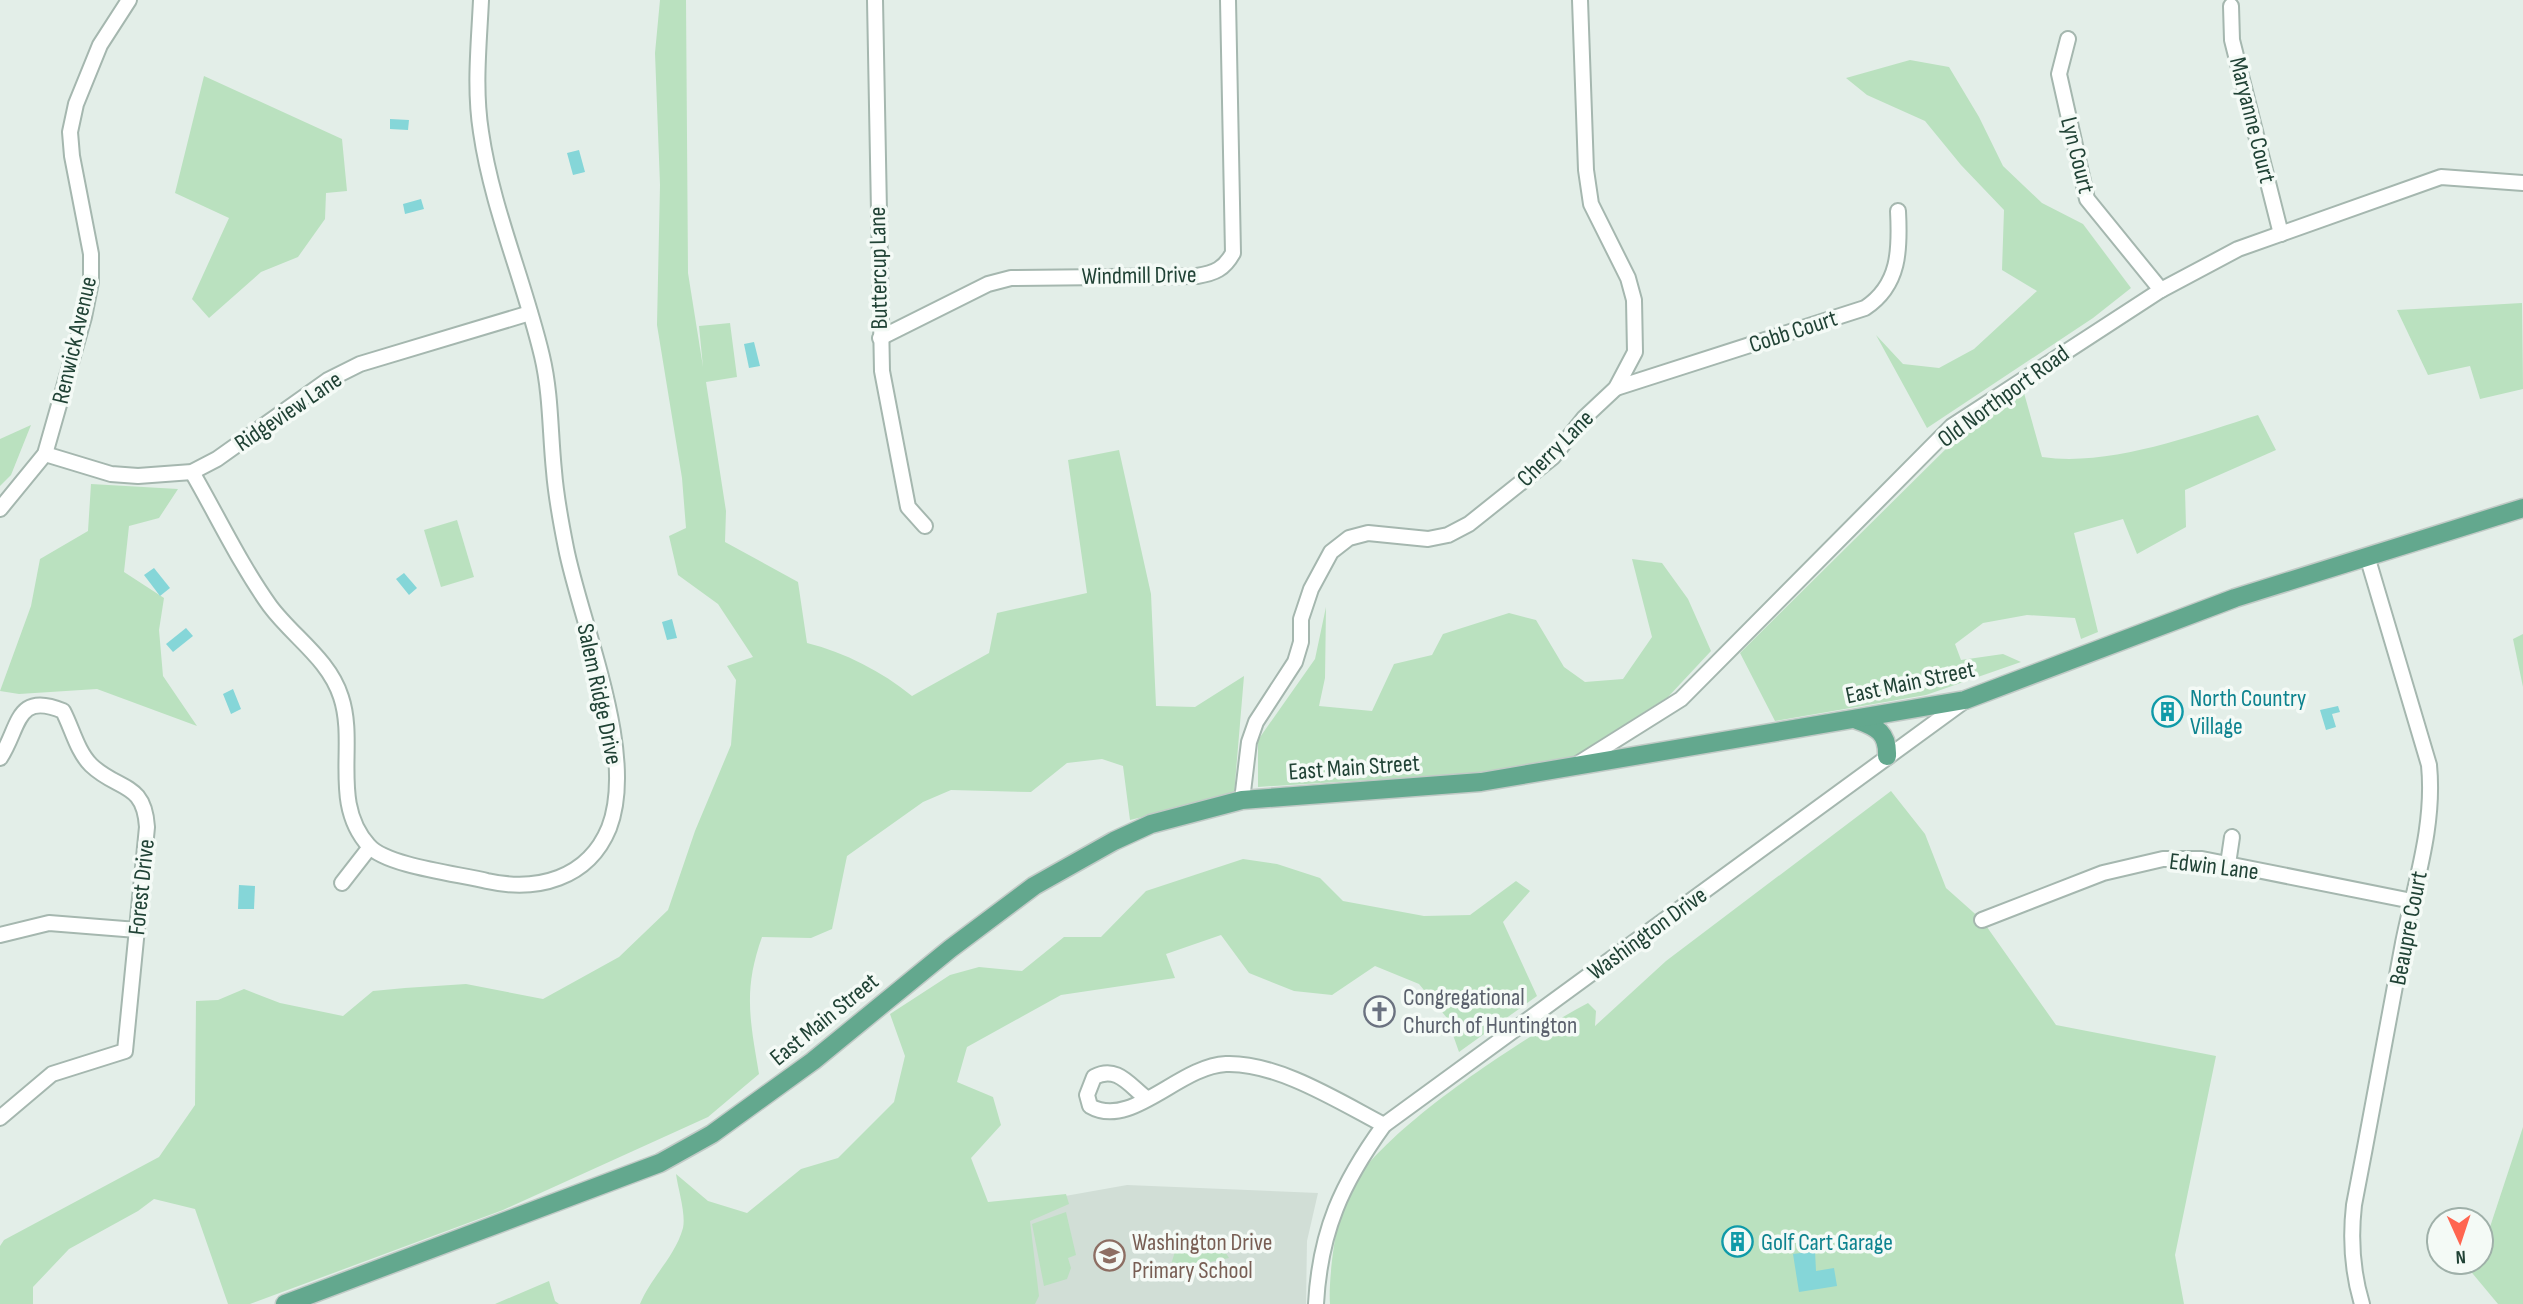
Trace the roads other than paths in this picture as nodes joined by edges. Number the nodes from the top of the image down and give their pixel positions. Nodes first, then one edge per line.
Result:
1 (130, 0) edge
2 (481, 0) edge
3 (875, 0) edge
4 (1228, 0) edge
5 (1580, 0) edge
6 (2231, 6) dead end
7 (2067, 39) dead end
8 (2523, 183) edge
9 (1898, 211) dead end
10 (2281, 234) junction
11 (2161, 290) junction
12 (530, 313) junction
13 (880, 338) junction
14 (1616, 388) junction
15 (45, 454) junction
16 (192, 472) junction
17 (2523, 508) edge
18 (0, 509) edge
19 (925, 526) dead end
20 (2367, 556) junction
21 (1965, 700) junction
22 (1857, 720) junction
23 (1887, 756) junction
24 (0, 758) edge
25 (1569, 769) junction
26 (1242, 800) junction
27 (2232, 836) dead end
28 (370, 847) junction
29 (2228, 864) junction
30 (342, 883) dead end
31 (2412, 901) junction
32 (1982, 920) dead end
33 (137, 930) junction
34 (0, 935) edge
35 (1146, 1098) dead end
36 (0, 1118) edge
37 (1384, 1125) junction
38 (285, 1304) edge
39 (1316, 1304) edge
40 (2362, 1304) edge

1 - 15 street, Renwick Avenue
2 - 12 street, Salem Ridge Drive
3 - 13 street, Buttercup Lane
4 - 13 street, Windmill Drive
5 - 14 street, Cherry Lane
6 - 10 street, Maryanne Court
7 - 11 street, Lyn Court
8 - 10 street, Old Northport Road
9 - 14 street, Cobb Court
10 - 11 street, Old Northport Road
11 - 25 street, Old Northport Road
12 - 16 street, Ridgeview Lane
12 - 28 street, Salem Ridge Drive
13 - 19 street, Buttercup Lane
14 - 26 street, Cherry Lane
15 - 16 street, Ridgeview Lane
15 - 18 street, Renwick Avenue
16 - 28 street
17 - 20 main road, East Main Street
20 - 21 main road, East Main Street
20 - 31 street, Beaupre Court
21 - 22 main road, East Main Street
21 - 23 street, Washington Drive
22 - 23 main road
22 - 25 main road, East Main Street
23 - 37 street, Washington Drive
24 - 33 street, Forest Drive
25 - 26 main road, East Main Street
26 - 38 main road, East Main Street
27 - 29 street
28 - 30 street
29 - 31 street, Edwin Lane
29 - 32 street, Edwin Lane
31 - 40 street, Beaupre Court
33 - 34 street
33 - 36 street, Forest Drive
35 - 37 street
37 - 39 street, Washington Drive

